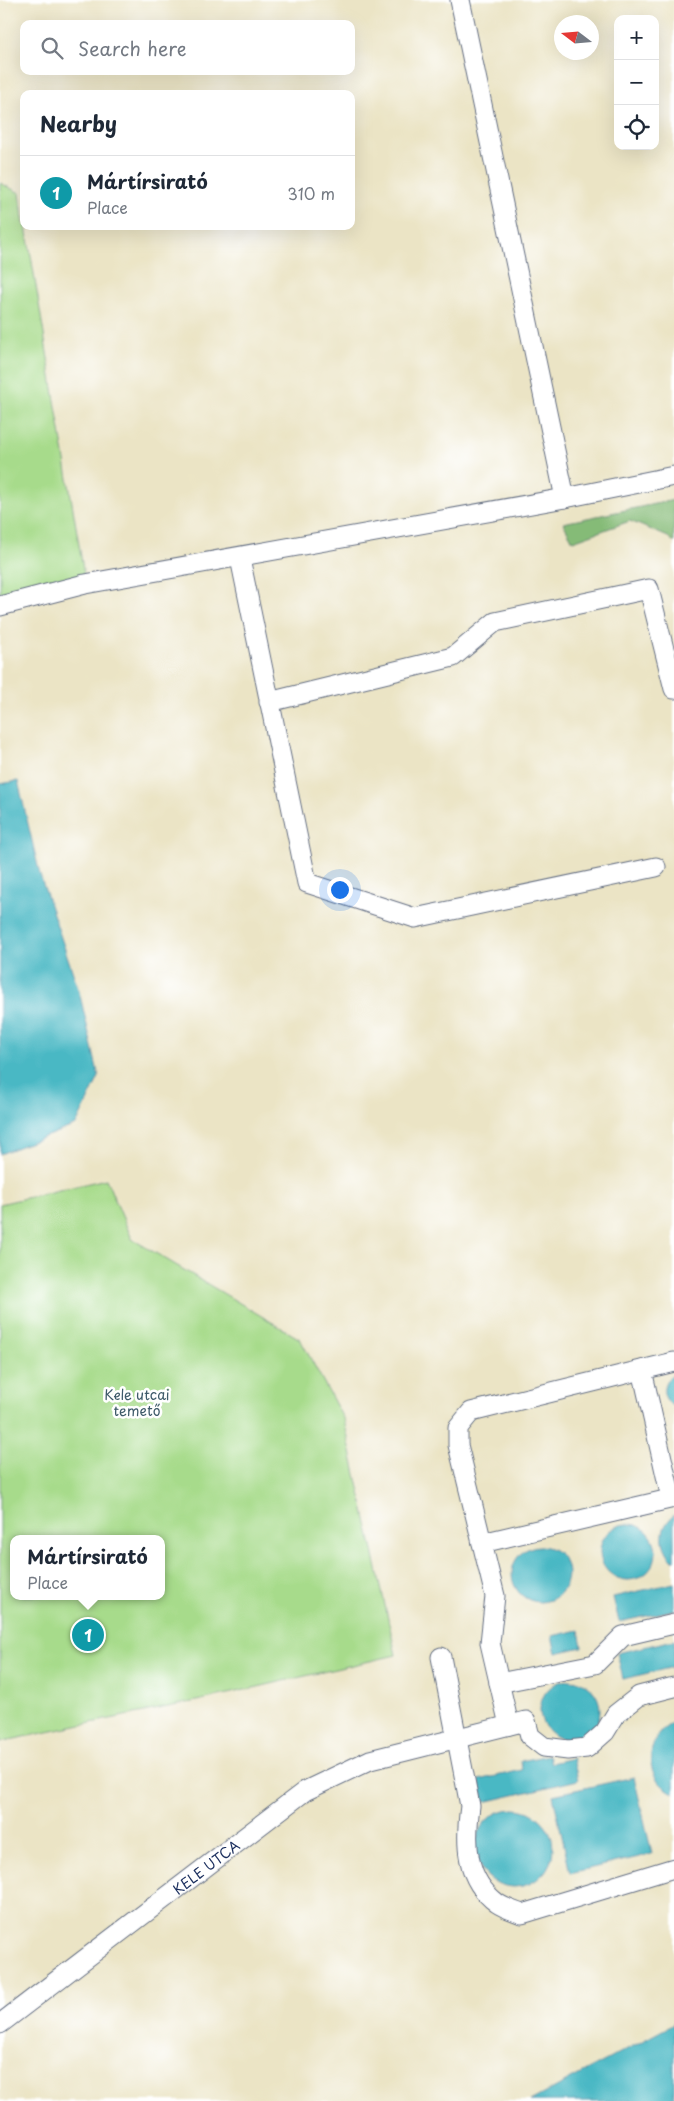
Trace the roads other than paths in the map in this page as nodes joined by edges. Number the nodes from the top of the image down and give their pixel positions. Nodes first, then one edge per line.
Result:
1 (460, 0) edge
2 (674, 476) edge
3 (565, 498) junction
4 (240, 558) junction
5 (0, 606) edge
6 (674, 689) edge
7 (269, 702) junction
8 (656, 867) dead end
9 (674, 1362) edge
10 (642, 1370) junction
11 (673, 1498) edge
12 (482, 1543) junction
13 (674, 1624) edge
14 (441, 1657) dead end
15 (499, 1683) junction
16 (674, 1687) edge
17 (509, 1725) junction
18 (456, 1739) junction
19 (674, 1868) edge
20 (0, 2024) edge

1 - 3 street
2 - 3 street
3 - 4 street
4 - 5 street
4 - 7 street
6 - 7 street
7 - 8 street
9 - 10 street
10 - 11 street
10 - 12 street
11 - 12 street
12 - 15 street
13 - 15 street
14 - 18 street
15 - 17 street
16 - 17 street
17 - 18 street, KELE UTCA
18 - 19 street
18 - 20 street, KELE UTCA

